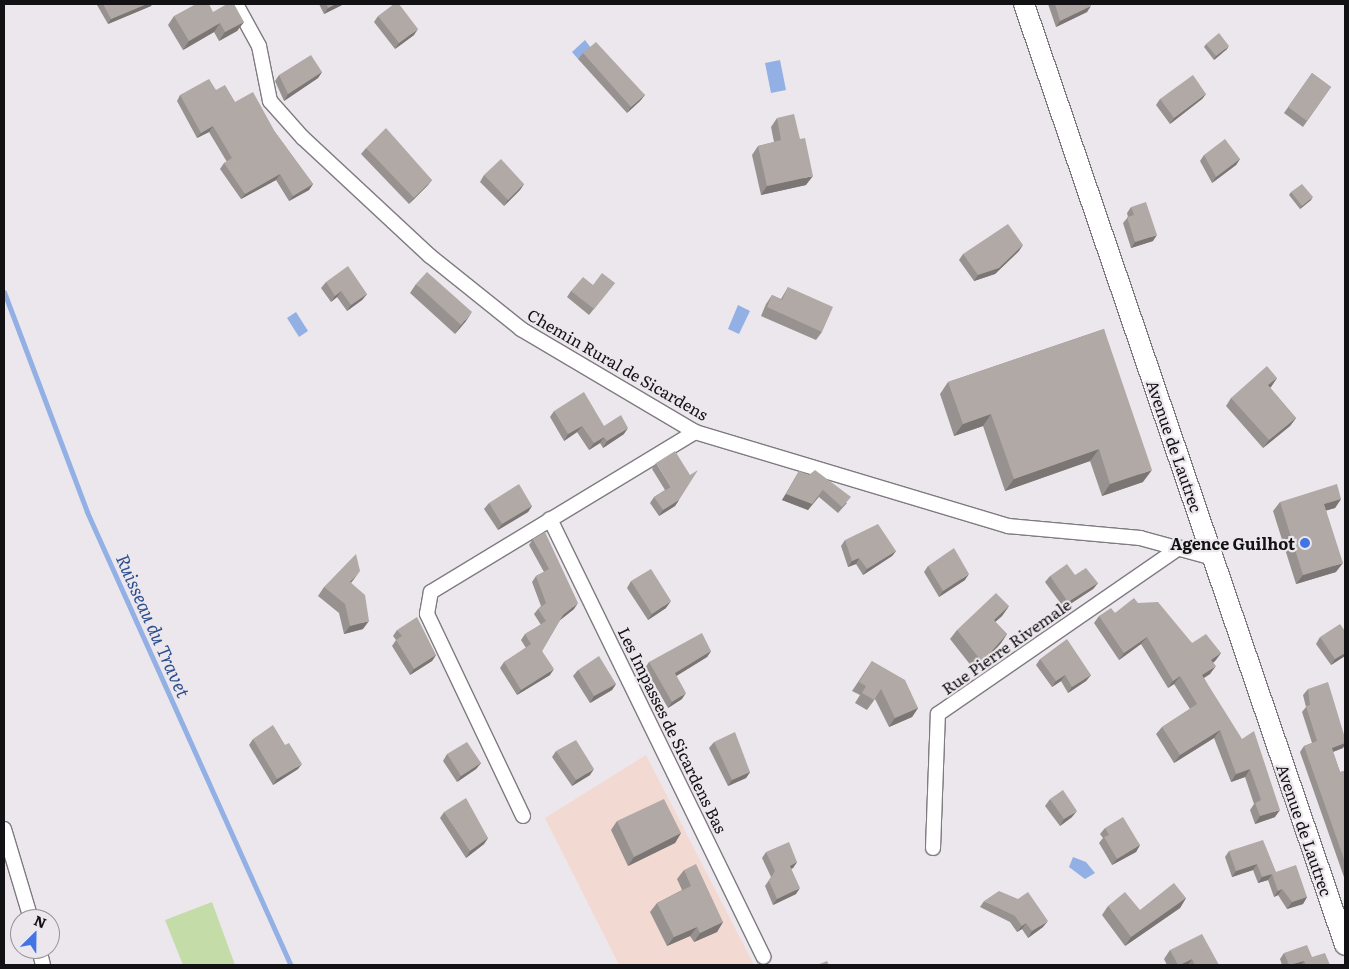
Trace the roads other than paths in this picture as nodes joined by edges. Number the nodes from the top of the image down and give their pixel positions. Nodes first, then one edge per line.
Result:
1 (236, 4) edge
2 (1024, 4) edge
3 (695, 432) junction
4 (550, 518) junction
5 (1179, 548) junction
6 (1213, 558) junction
7 (523, 816) dead end
8 (4, 829) edge
9 (933, 848) dead end
10 (28, 909) edge
11 (1345, 945) edge
12 (764, 958) dead end

1 - 3 street, Chemin Rural de Sicardens
2 - 6 main road, Avenue de Lautrec
3 - 4 street
3 - 5 street, Chemin Rural de Sicardens
4 - 7 street
4 - 12 street, Les Impasses de Sicardens Bas
5 - 6 street, Chemin Rural de Sicardens
5 - 9 street, Rue Pierre Rivemale
6 - 11 main road, Avenue de Lautrec
8 - 10 street

